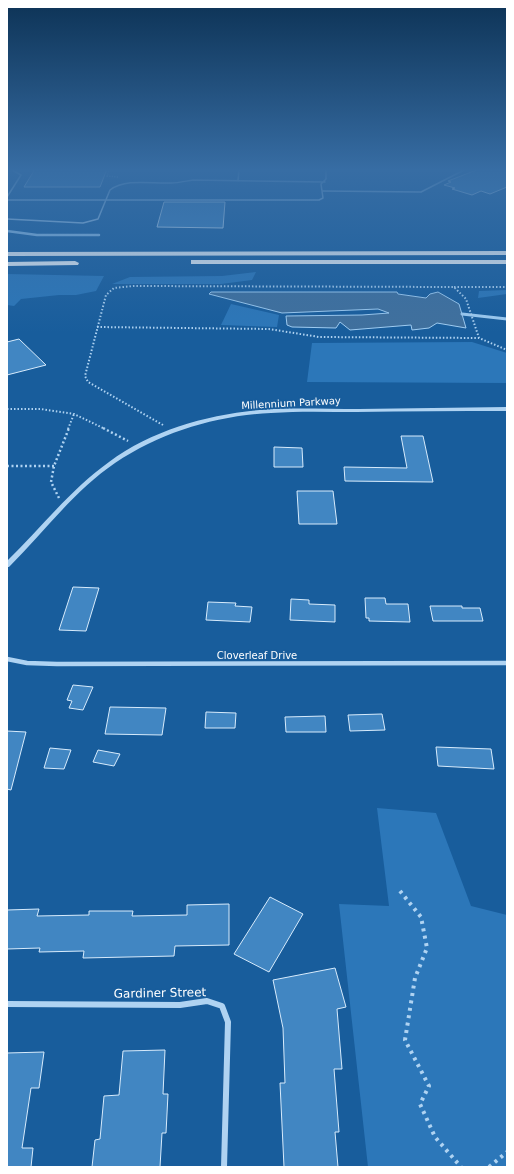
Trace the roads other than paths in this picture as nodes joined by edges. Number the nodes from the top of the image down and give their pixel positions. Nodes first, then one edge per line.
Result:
1 (7, 250) edge
2 (507, 253) edge
3 (7, 254) edge
4 (150, 254) junction
5 (83, 262) dead end
6 (187, 262) dead end
7 (507, 262) edge
8 (7, 263) edge
9 (507, 409) edge
10 (7, 565) edge
11 (7, 660) edge
12 (507, 663) edge
13 (7, 1004) edge
14 (224, 1167) edge

1 - 4 highway
2 - 4 highway
3 - 4 highway
5 - 8 highway
6 - 7 highway
9 - 10 street, Millennium Parkway
11 - 12 street, Cloverleaf Drive
13 - 14 street, Gardiner Street

